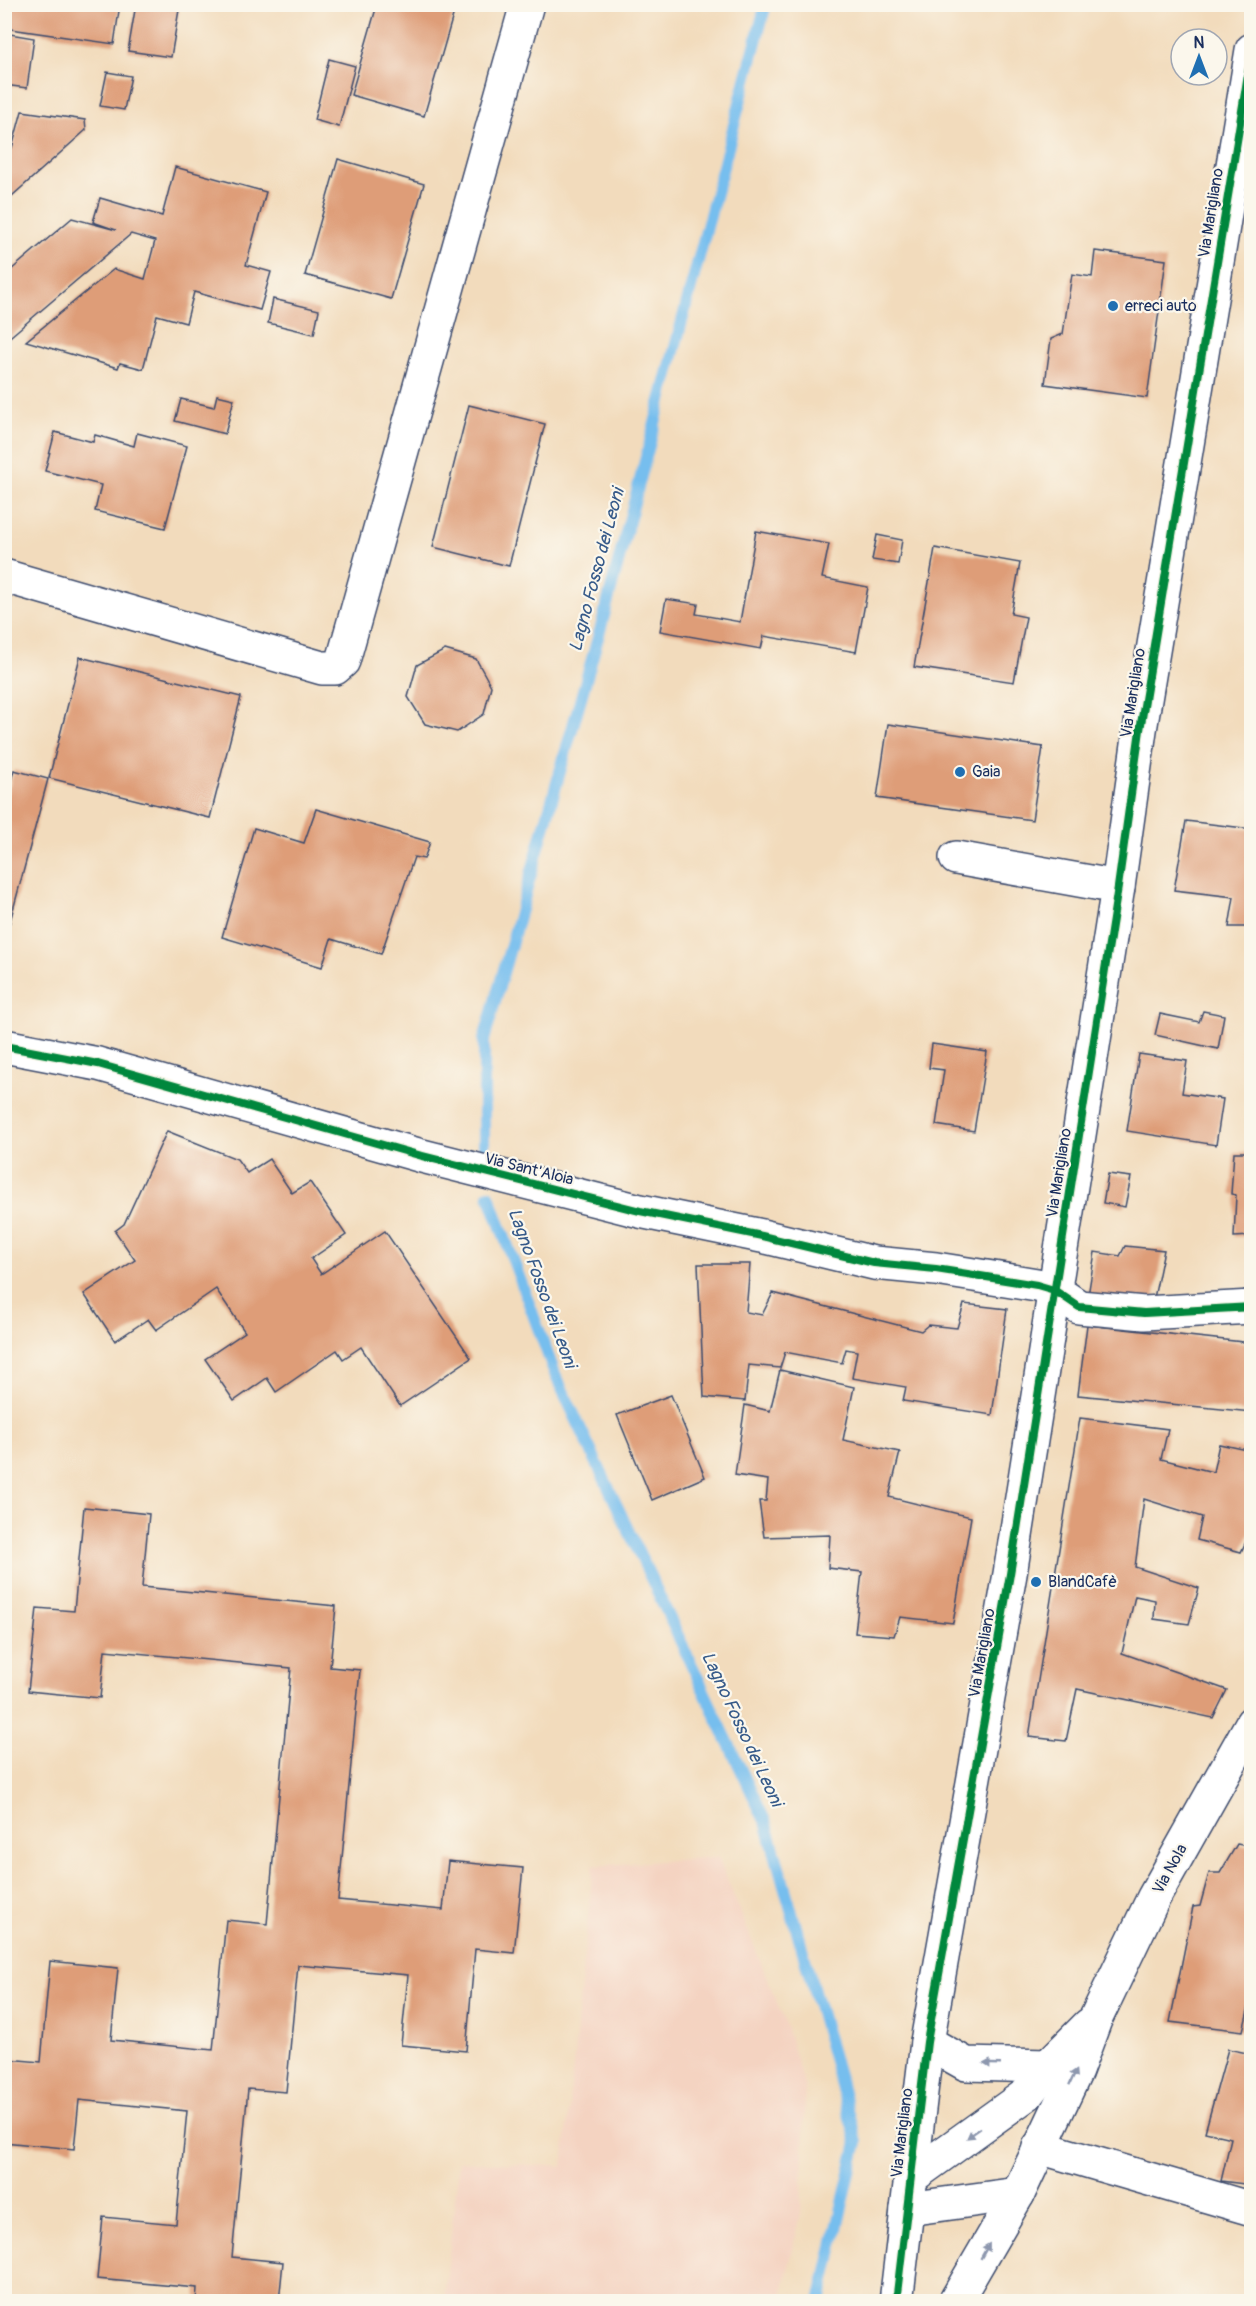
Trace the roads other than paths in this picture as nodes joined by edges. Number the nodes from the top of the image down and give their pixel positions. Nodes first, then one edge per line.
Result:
1 (526, 4) edge
2 (1251, 50) edge
3 (4, 576) edge
4 (956, 858) dead end
5 (1118, 887) junction
6 (4, 1046) edge
7 (1054, 1290) junction
8 (1251, 1307) edge
9 (1251, 1723) edge
10 (1095, 2020) junction
11 (927, 2042) junction
12 (1048, 2066) junction
13 (1040, 2147) junction
14 (908, 2193) junction
15 (1018, 2194) junction
16 (1251, 2209) edge
17 (896, 2301) edge
18 (955, 2301) edge

1 - 3 street
2 - 5 street, Via Marigliano
4 - 5 street
5 - 7 street, Via Marigliano
6 - 7 street, Via Sant'Aloia
7 - 8 street
7 - 11 street, Via Marigliano
9 - 10 street, Via Nola
10 - 12 street, Via Nola
13 -> 10 street, Via Nola
12 -> 11 street
11 - 14 street, Via Marigliano
12 -> 14 street, Via Nola
13 - 15 street, Via Nola
13 - 16 street
14 - 15 street
14 - 17 street, Via Marigliano
18 -> 15 street, Via Nola

